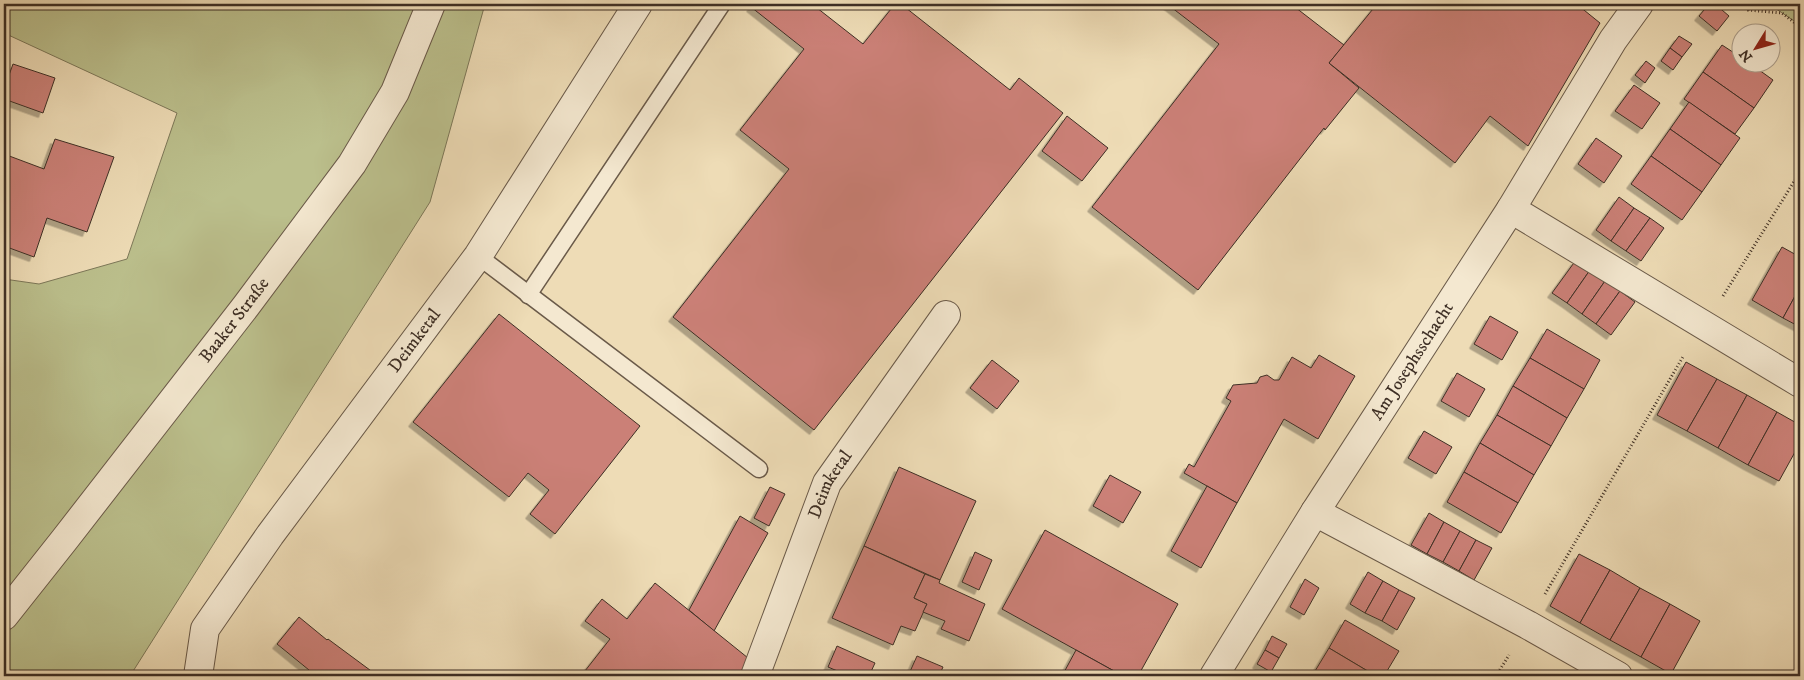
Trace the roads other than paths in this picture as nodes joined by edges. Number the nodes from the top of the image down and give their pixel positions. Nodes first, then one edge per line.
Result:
1 (431, 4) edge
2 (638, 4) edge
3 (722, 4) edge
4 (1639, 4) edge
5 (1511, 209) junction
6 (478, 256) junction
7 (528, 295) junction
8 (946, 315) dead end
9 (1800, 383) edge
10 (759, 469) dead end
11 (1314, 512) junction
12 (4, 616) edge
13 (198, 676) edge
14 (754, 676) edge
15 (1214, 676) edge
16 (1618, 676) edge

1 - 12 street, Baaker Straße
2 - 6 street, Deimketal
3 - 7 lane
4 - 5 street, Am Josephsschacht
5 - 9 street
5 - 11 street, Am Josephsschacht
6 - 7 lane
6 - 13 street, Deimketal
7 - 10 lane
8 - 14 street, Deimketal
11 - 15 street, Am Josephsschacht
11 - 16 street

